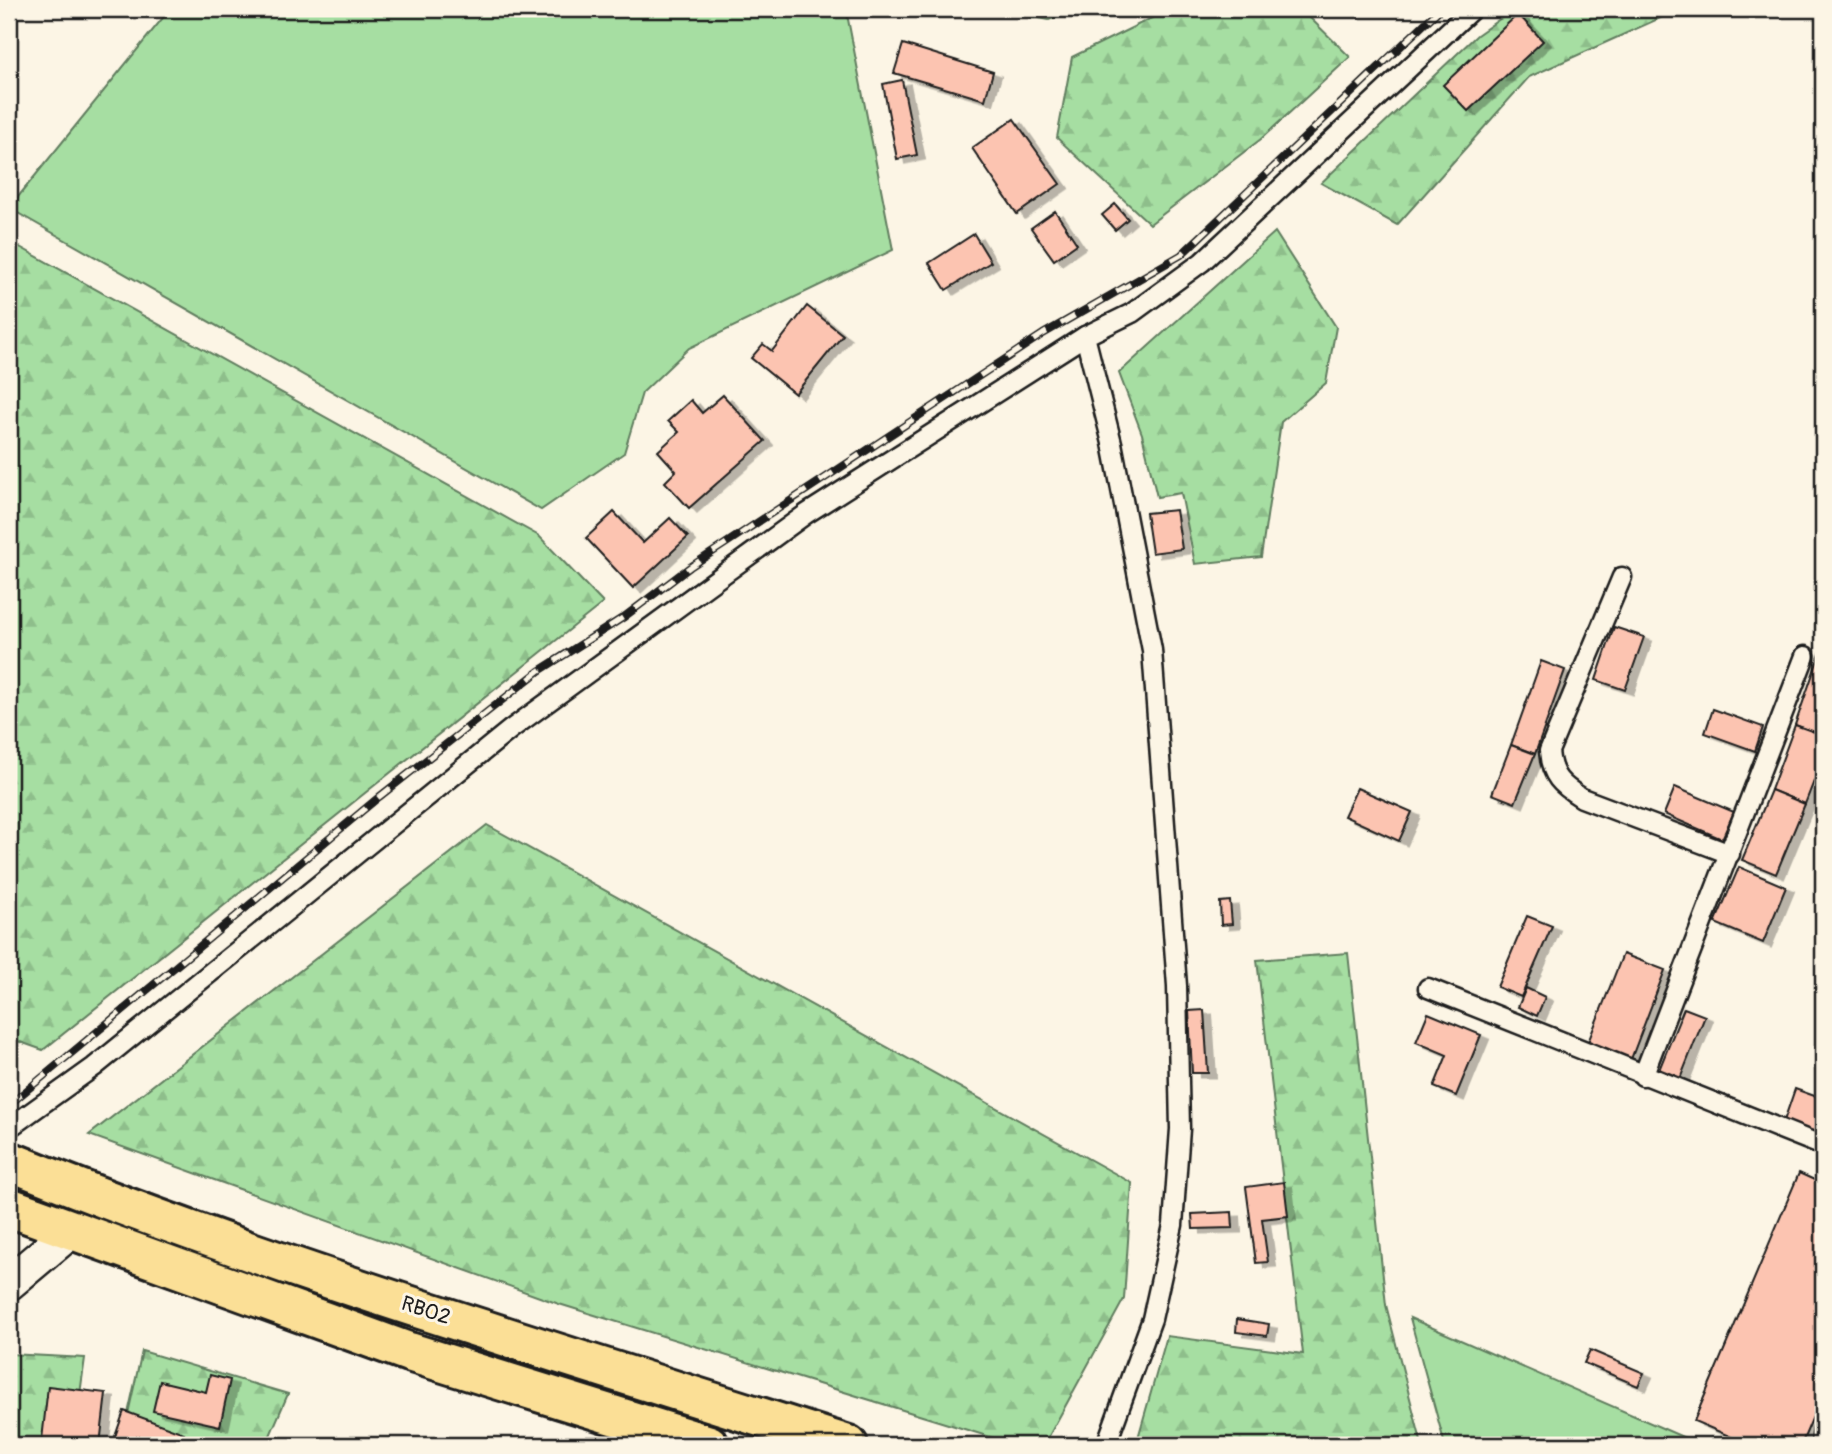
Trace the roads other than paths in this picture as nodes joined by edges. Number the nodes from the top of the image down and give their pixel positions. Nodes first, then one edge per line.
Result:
1 (1465, 11) edge
2 (1086, 336) junction
3 (1622, 577) dead end
4 (1805, 656) dead end
5 (1730, 853) junction
6 (1428, 988) dead end
7 (1643, 1076) junction
8 (9, 1128) edge
9 (1823, 1146) edge
10 (9, 1161) edge
11 (9, 1207) edge
12 (71, 1231) junction
13 (9, 1283) edge
14 (1823, 1429) edge
15 (706, 1445) edge
16 (848, 1445) edge
17 (1107, 1445) edge
18 (1821, 1445) edge

1 - 2 lane
2 - 8 lane
2 - 17 lane
3 - 5 lane
4 - 5 lane
5 - 7 lane
6 - 7 lane
7 - 9 lane
10 - 16 highway, RB02
11 - 12 highway
12 - 13 street
12 - 15 highway
14 - 18 lane

